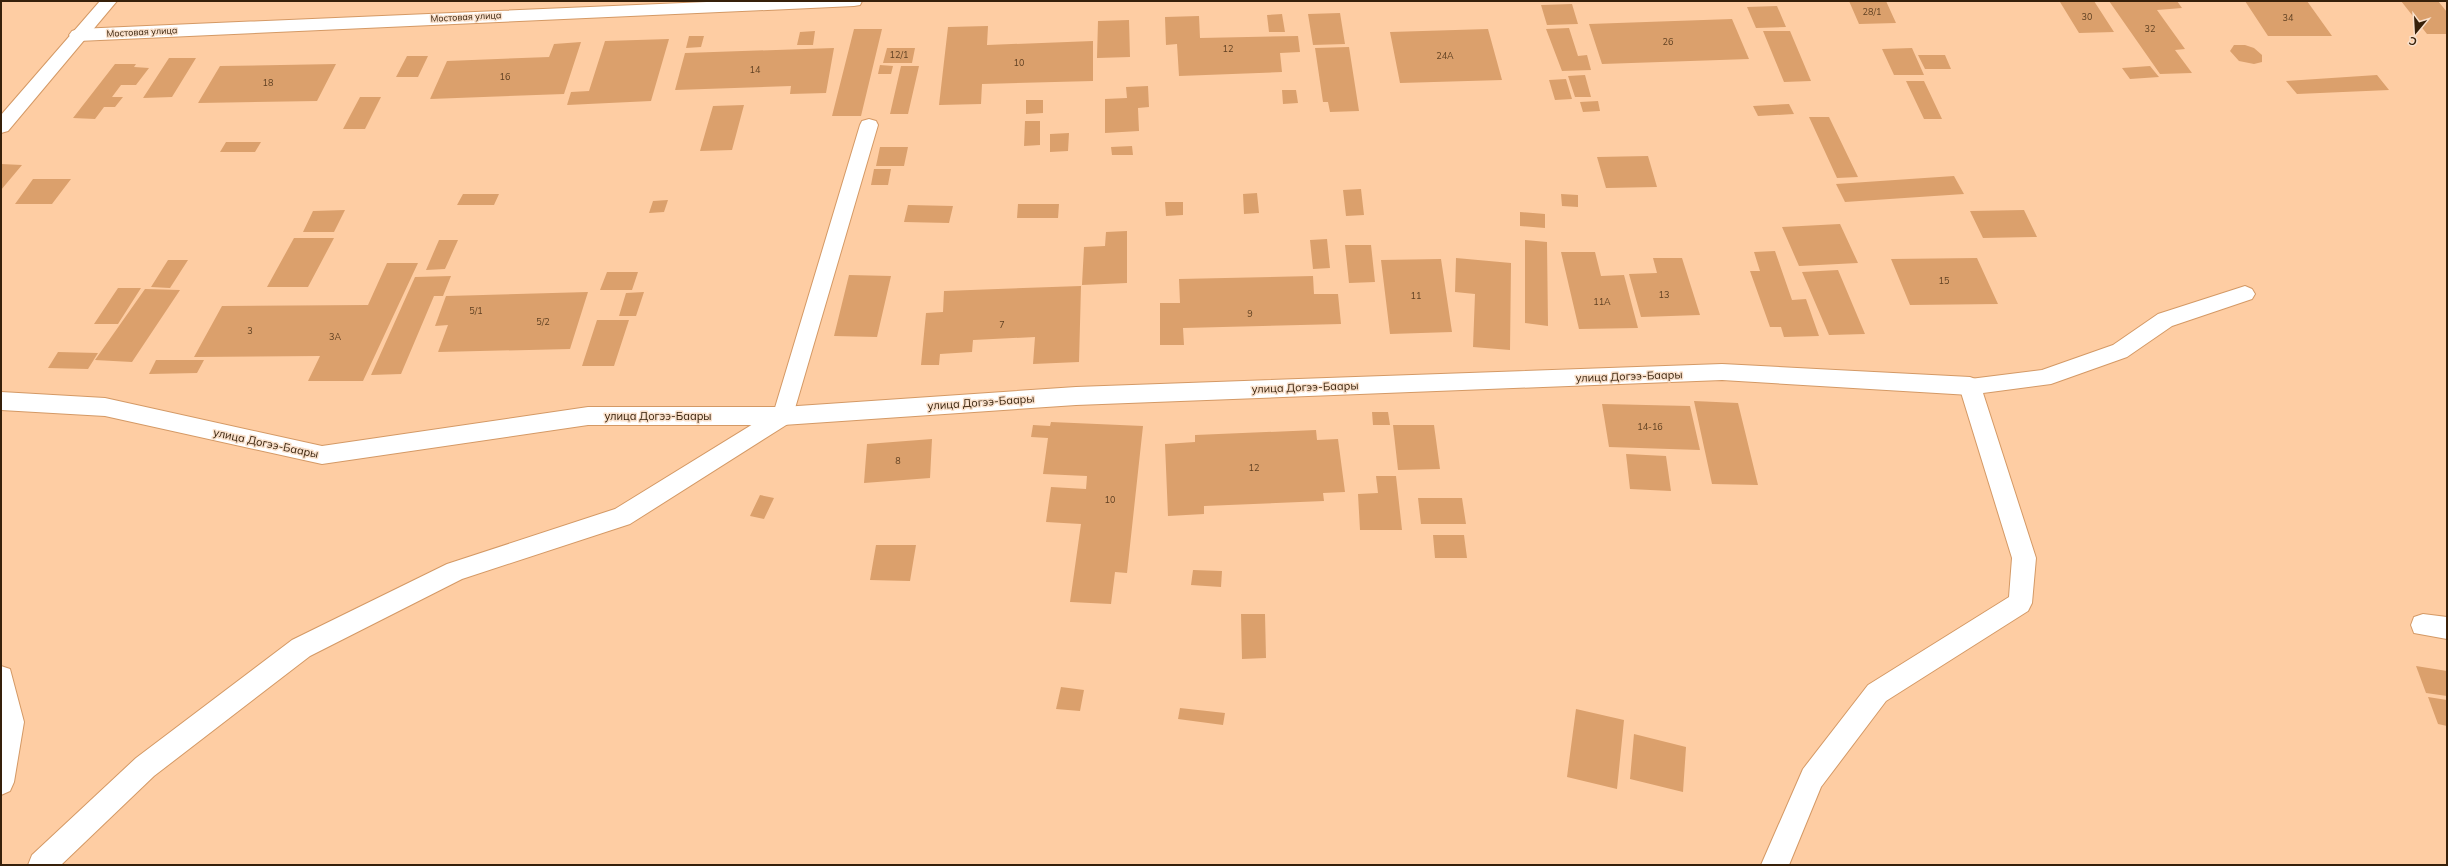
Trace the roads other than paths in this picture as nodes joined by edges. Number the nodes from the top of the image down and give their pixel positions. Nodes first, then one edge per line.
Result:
1 (109, 1) edge
2 (854, 1) edge
3 (78, 35) junction
4 (869, 125) dead end
5 (1, 127) edge
6 (2245, 294) dead end
7 (1970, 386) junction
8 (1, 401) edge
9 (783, 416) junction
10 (2423, 625) dead end
11 (2447, 628) edge
12 (1, 677) edge
13 (1, 782) edge
14 (42, 865) edge
15 (1775, 865) edge

1 - 3 street
2 - 3 street, Мостовая улица
3 - 5 street
4 - 9 street
6 - 7 street, улица Догээ-Баары
7 - 9 street, улица Догээ-Баары
7 - 15 street
8 - 9 street, улица Догээ-Баары
9 - 14 street
10 - 11 street
12 - 13 street

